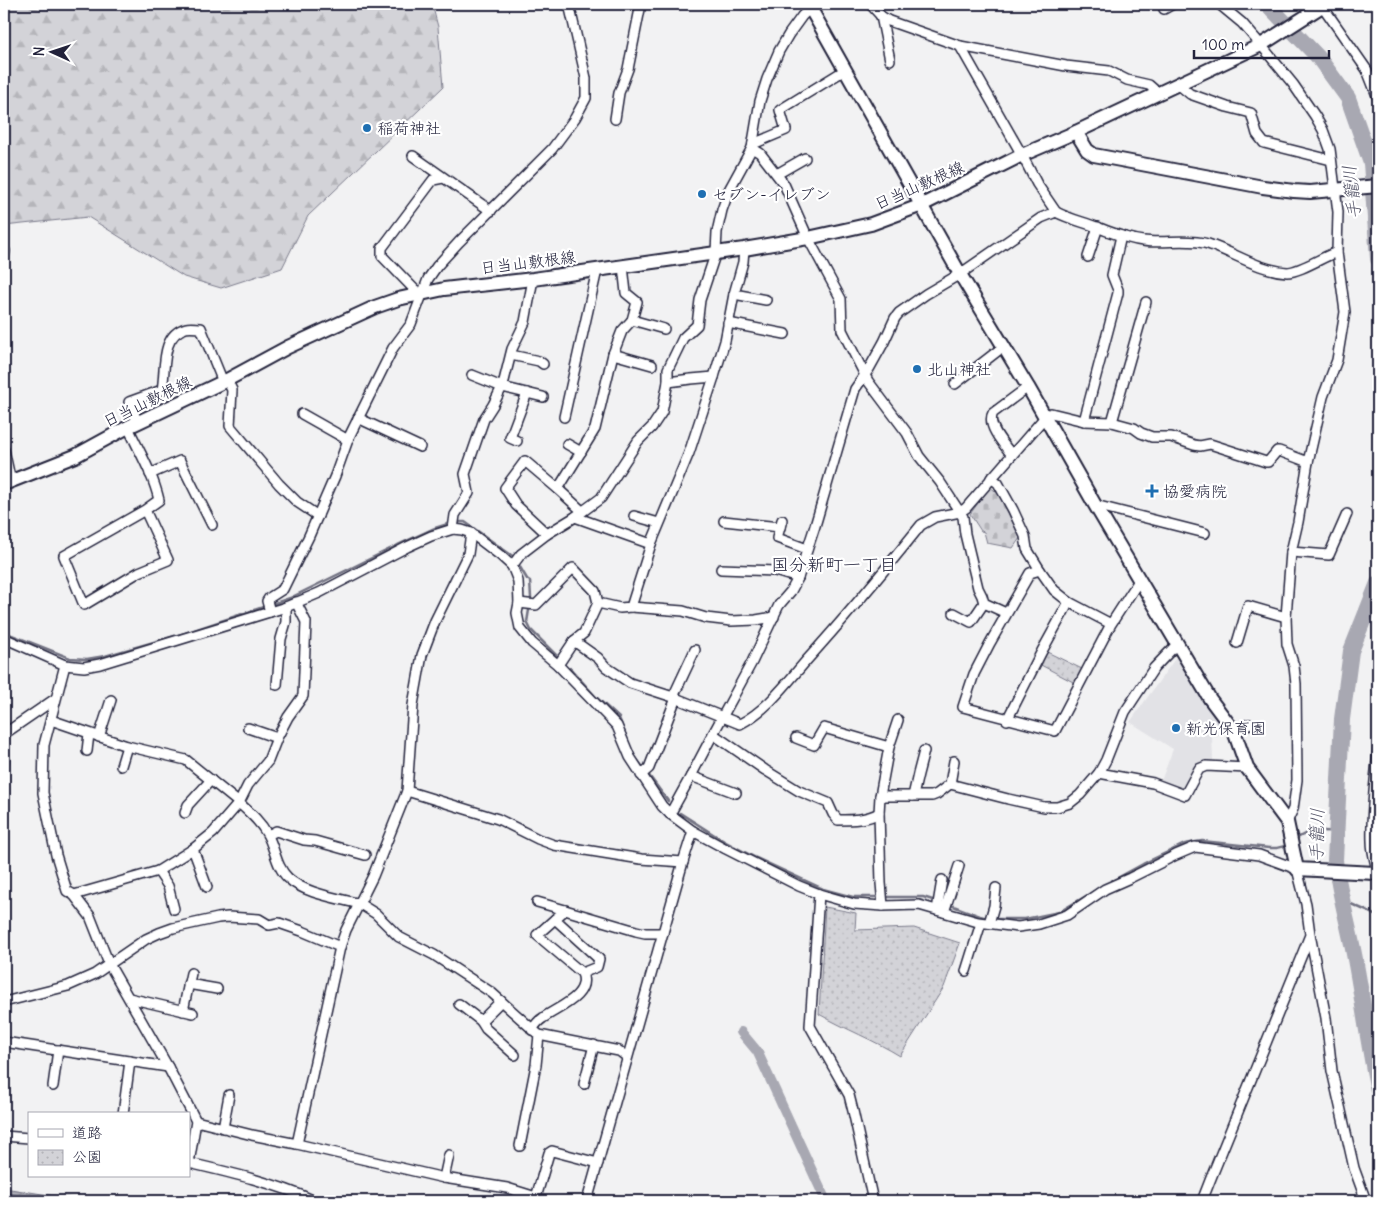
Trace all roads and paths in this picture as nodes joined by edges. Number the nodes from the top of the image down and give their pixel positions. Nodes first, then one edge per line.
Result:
1 (569, 4) edge
2 (641, 4) edge
3 (870, 4) edge
4 (1173, 4) edge
5 (1219, 4) edge
6 (1321, 5) edge
7 (809, 6) edge
8 (1164, 10) dead end
9 (881, 16) junction
10 (1263, 44) junction
11 (960, 46) junction
12 (890, 60) dead end
13 (845, 70) junction
14 (1178, 84) junction
15 (1158, 93) junction
16 (1378, 98) edge
17 (615, 119) dead end
18 (1076, 132) junction
19 (753, 146) junction
20 (1022, 155) junction
21 (413, 156) dead end
22 (805, 158) dead end
23 (1331, 160) junction
24 (777, 174) junction
25 (443, 178) junction
26 (1378, 186) edge
27 (1340, 189) junction
28 (922, 205) junction
29 (491, 211) junction
30 (1056, 212) junction
31 (1098, 227) junction
32 (1121, 236) junction
33 (808, 238) junction
34 (744, 249) junction
35 (716, 252) junction
36 (1337, 252) junction
37 (1088, 257) dead end
38 (623, 266) junction
39 (597, 270) junction
40 (960, 274) junction
41 (533, 279) junction
42 (422, 294) junction
43 (734, 294) junction
44 (766, 300) dead end
45 (1146, 302) dead end
46 (632, 320) junction
47 (728, 323) junction
48 (664, 329) dead end
49 (785, 334) dead end
50 (1005, 348) junction
51 (613, 354) junction
52 (511, 355) junction
53 (543, 364) dead end
54 (652, 365) dead end
55 (866, 374) junction
56 (472, 375) dead end
57 (714, 377) junction
58 (225, 381) junction
59 (668, 382) junction
60 (955, 384) dead end
61 (502, 387) junction
62 (1028, 387) junction
63 (527, 393) junction
64 (543, 397) dead end
65 (302, 414) dead end
66 (564, 417) dead end
67 (1045, 417) junction
68 (358, 418) junction
69 (1084, 422) junction
70 (1112, 422) junction
71 (133, 425) junction
72 (348, 440) junction
73 (516, 441) dead end
74 (567, 444) dead end
75 (420, 447) dead end
76 (4, 450) edge
77 (581, 452) junction
78 (1012, 455) junction
79 (1308, 462) junction
80 (150, 474) junction
81 (992, 478) junction
82 (7, 483) edge
83 (558, 488) junction
84 (1095, 505) junction
85 (145, 510) junction
86 (582, 511) junction
87 (960, 512) junction
88 (1348, 514) dead end
89 (318, 516) junction
90 (634, 516) dead end
91 (575, 517) junction
92 (724, 522) dead end
93 (660, 523) junction
94 (212, 525) dead end
95 (453, 528) junction
96 (471, 533) junction
97 (1205, 533) dead end
98 (547, 534) junction
99 (651, 544) junction
100 (808, 549) junction
101 (1291, 552) junction
102 (512, 566) junction
103 (721, 569) dead end
104 (1040, 570) junction
105 (798, 578) junction
106 (1140, 579) junction
107 (296, 602) junction
108 (1069, 602) junction
109 (598, 603) junction
110 (984, 603) junction
111 (521, 604) junction
112 (269, 607) junction
113 (286, 607) junction
114 (631, 607) junction
115 (954, 613) dead end
116 (1006, 613) junction
117 (774, 617) junction
118 (1286, 617) junction
119 (1112, 624) junction
120 (4, 638) edge
121 (574, 641) junction
122 (1178, 643) junction
123 (1237, 643) dead end
124 (694, 650) dead end
125 (65, 665) junction
126 (558, 665) junction
127 (277, 685) dead end
128 (675, 697) junction
129 (55, 699) junction
130 (110, 700) dead end
131 (723, 717) junction
132 (51, 720) junction
133 (898, 720) dead end
134 (1007, 720) junction
135 (1249, 724) dead end
136 (248, 728) dead end
137 (1234, 731) junction
138 (4, 734) edge
139 (89, 734) junction
140 (712, 734) junction
141 (100, 737) junction
142 (277, 738) junction
143 (796, 738) dead end
144 (127, 746) junction
145 (889, 747) junction
146 (87, 751) dead end
147 (924, 751) dead end
148 (1378, 752) edge
149 (954, 761) dead end
150 (120, 766) dead end
151 (1247, 768) junction
152 (645, 772) junction
153 (1099, 773) junction
154 (692, 776) junction
155 (211, 780) junction
156 (950, 784) junction
157 (407, 791) junction
158 (736, 793) dead end
159 (880, 796) junction
160 (913, 796) junction
161 (238, 803) junction
162 (185, 813) dead end
163 (878, 813) junction
164 (670, 814) junction
165 (1287, 822) junction
166 (693, 831) junction
167 (268, 835) junction
168 (192, 849) junction
169 (365, 855) dead end
170 (683, 862) junction
171 (959, 866) dead end
172 (1297, 869) junction
173 (158, 871) junction
174 (1377, 872) edge
175 (942, 880) dead end
176 (206, 887) dead end
177 (996, 888) dead end
178 (819, 894) junction
179 (74, 895) junction
180 (944, 897) junction
181 (537, 902) dead end
182 (360, 904) junction
183 (883, 905) junction
184 (174, 909) dead end
185 (565, 910) junction
186 (941, 910) junction
187 (555, 919) junction
188 (985, 923) junction
189 (663, 933) junction
190 (1310, 934) junction
191 (340, 947) junction
192 (108, 964) junction
193 (966, 971) dead end
194 (191, 973) dead end
195 (582, 973) junction
196 (188, 984) junction
197 (217, 989) dead end
198 (129, 998) junction
199 (501, 1001) junction
200 (4, 1002) edge
201 (459, 1004) dead end
202 (183, 1011) junction
203 (193, 1013) dead end
204 (481, 1021) junction
205 (535, 1032) junction
206 (4, 1042) edge
207 (594, 1045) junction
208 (58, 1050) junction
209 (515, 1055) dead end
210 (627, 1057) junction
211 (130, 1061) junction
212 (168, 1067) junction
213 (584, 1084) dead end
214 (53, 1086) dead end
215 (229, 1095) dead end
216 (123, 1112) edge
217 (196, 1121) junction
218 (223, 1128) junction
219 (4, 1136) edge
220 (28, 1138) edge
221 (297, 1144) junction
222 (520, 1146) dead end
223 (449, 1156) dead end
224 (190, 1157) edge
225 (190, 1163) edge
226 (598, 1163) junction
227 (444, 1178) junction
228 (536, 1199) edge
229 (315, 1201) edge
230 (588, 1201) edge
231 (873, 1201) edge
232 (1202, 1201) edge
233 (1366, 1201) edge

1 - 29 street
2 - 17 street
3 - 9 street
4 - 8 street
5 - 10 street
6 - 10 main road, 日当山敷根線
6 - 16 street
7 - 13 main road
7 - 19 street
9 - 11 street
9 - 12 street
10 - 14 main road, 日当山敷根線
10 - 23 street
11 - 15 street
11 - 20 street
13 - 19 street
13 - 28 main road
14 - 15 main road, 日当山敷根線
14 - 23 street
15 - 18 main road, 日当山敷根線
18 - 20 main road, 日当山敷根線
18 - 27 main road
19 - 24 street
19 - 35 street
20 - 28 main road, 日当山敷根線
20 - 30 street
21 - 25 street
22 - 24 street
23 - 27 street
24 - 33 street
25 - 29 street
25 - 42 street
26 - 27 main road
27 - 36 street
28 - 33 main road, 日当山敷根線
28 - 40 main road
29 - 42 street
30 - 31 street
30 - 40 street
31 - 32 street
31 - 37 street
32 - 36 street
32 - 69 street
33 - 34 main road, 日当山敷根線
33 - 55 street
34 - 35 main road, 日当山敷根線
34 - 43 street
35 - 38 main road, 日当山敷根線
35 - 59 street
36 - 79 street
38 - 39 main road, 日当山敷根線
38 - 46 street
39 - 41 main road, 日当山敷根線
39 - 66 street
40 - 50 main road
40 - 55 street
41 - 42 main road, 日当山敷根線
41 - 52 street
42 - 58 main road, 日当山敷根線
42 - 68 street
43 - 44 street
43 - 47 street
45 - 70 street
46 - 48 street
46 - 51 street
47 - 49 street
47 - 57 street
50 - 60 street
50 - 62 main road
51 - 54 street
51 - 77 street
52 - 53 street
52 - 61 street
55 - 87 street
55 - 100 street
56 - 61 street
57 - 59 street
57 - 93 street
58 - 71 main road, 日当山敷根線
58 - 71 street
58 - 89 street
59 - 86 street
61 - 63 street
61 - 95 street
62 - 67 main road
62 - 78 street
63 - 64 street
63 - 73 street
65 - 72 street
67 - 69 street
67 - 78 street
67 - 84 main road
68 - 72 street
68 - 75 street
69 - 70 street
70 - 79 street
71 - 80 street
71 - 82 main road, 日当山敷根線
72 - 89 street
74 - 77 street
76 - 82 street
77 - 83 street
78 - 81 street
79 - 101 street
80 - 85 street
80 - 94 street
81 - 87 street
81 - 104 street
83 - 86 street
83 - 98 street
84 - 97 street
84 - 106 main road
85 - 85 street
86 - 91 street
87 - 110 street
87 - 131 street
88 - 101 street
89 - 112 street
90 - 93 street
91 - 98 street
91 - 99 street
92 - 100 street
93 - 99 street
95 - 96 street
95 - 107 street
96 - 102 street
96 - 157 street
98 - 102 street
99 - 114 street
100 - 105 street
101 - 118 street
102 - 111 street
103 - 105 street
104 - 108 street
104 - 116 street
105 - 117 street
106 - 119 street
106 - 122 main road
107 - 113 street
107 - 142 street
108 - 119 street
108 - 134 street
109 - 111 street
109 - 114 street
109 - 121 street
110 - 115 street
110 - 116 street
111 - 126 street
112 - 113 street
112 - 125 street
113 - 127 street
114 - 117 street
116 - 134 street
117 - 131 street
118 - 123 street
118 - 165 street
119 - 134 street
120 - 125 street
121 - 126 street
121 - 128 street
122 - 137 main road
122 - 153 street
124 - 128 street
125 - 129 street
126 - 152 street
128 - 131 street
128 - 152 street
129 - 132 street
129 - 138 street
130 - 141 street
131 - 140 street
132 - 139 street
132 - 179 street
133 - 145 street
135 - 137 street
136 - 142 street
137 - 151 main road
139 - 141 street
139 - 146 street
140 - 154 street
140 - 163 street
141 - 144 street
142 - 161 street
143 - 145 street
144 - 150 street
144 - 155 street
145 - 159 street
147 - 160 street
148 - 174 street
149 - 156 street
151 - 153 street
151 - 165 main road
152 - 164 street
153 - 156 street
154 - 158 street
154 - 164 street
155 - 161 street
155 - 162 street
156 - 160 street
157 - 170 street
157 - 182 street
159 - 160 street
159 - 163 street
161 - 167 street
161 - 168 street
163 - 183 street
164 - 166 street
165 - 172 main road
166 - 170 street
166 - 178 street
167 - 169 street
167 - 182 street
168 - 173 street
168 - 176 street
170 - 189 street
171 - 180 street
172 - 174 main road
172 - 188 street
172 - 190 street
173 - 179 street
173 - 184 street
175 - 180 street
177 - 188 street
178 - 183 street
178 - 231 street
179 - 192 street
180 - 186 street
181 - 185 street
182 - 191 street
182 - 199 street
183 - 186 street
185 - 187 street
185 - 189 street
186 - 188 street
187 - 195 street
187 - 195 street
188 - 193 street
189 - 210 street
190 - 232 street
190 - 233 street
191 - 192 street
191 - 221 street
192 - 198 street
192 - 200 street
194 - 196 street
195 - 205 street
196 - 197 street
196 - 202 street
198 - 202 street
198 - 212 street
199 - 204 street
199 - 205 street
201 - 204 street
202 - 203 street
204 - 209 street
205 - 207 street
205 - 222 street
206 - 208 street
207 - 210 street
207 - 213 street
208 - 211 street
208 - 214 street
210 - 226 street
211 - 212 street
211 - 216 street
212 - 217 street
215 - 218 street
217 - 218 street
217 - 224 street
218 - 221 street
219 - 220 street
221 - 227 street
223 - 227 street
225 - 229 street
226 - 228 street
226 - 230 street
227 - 228 street

